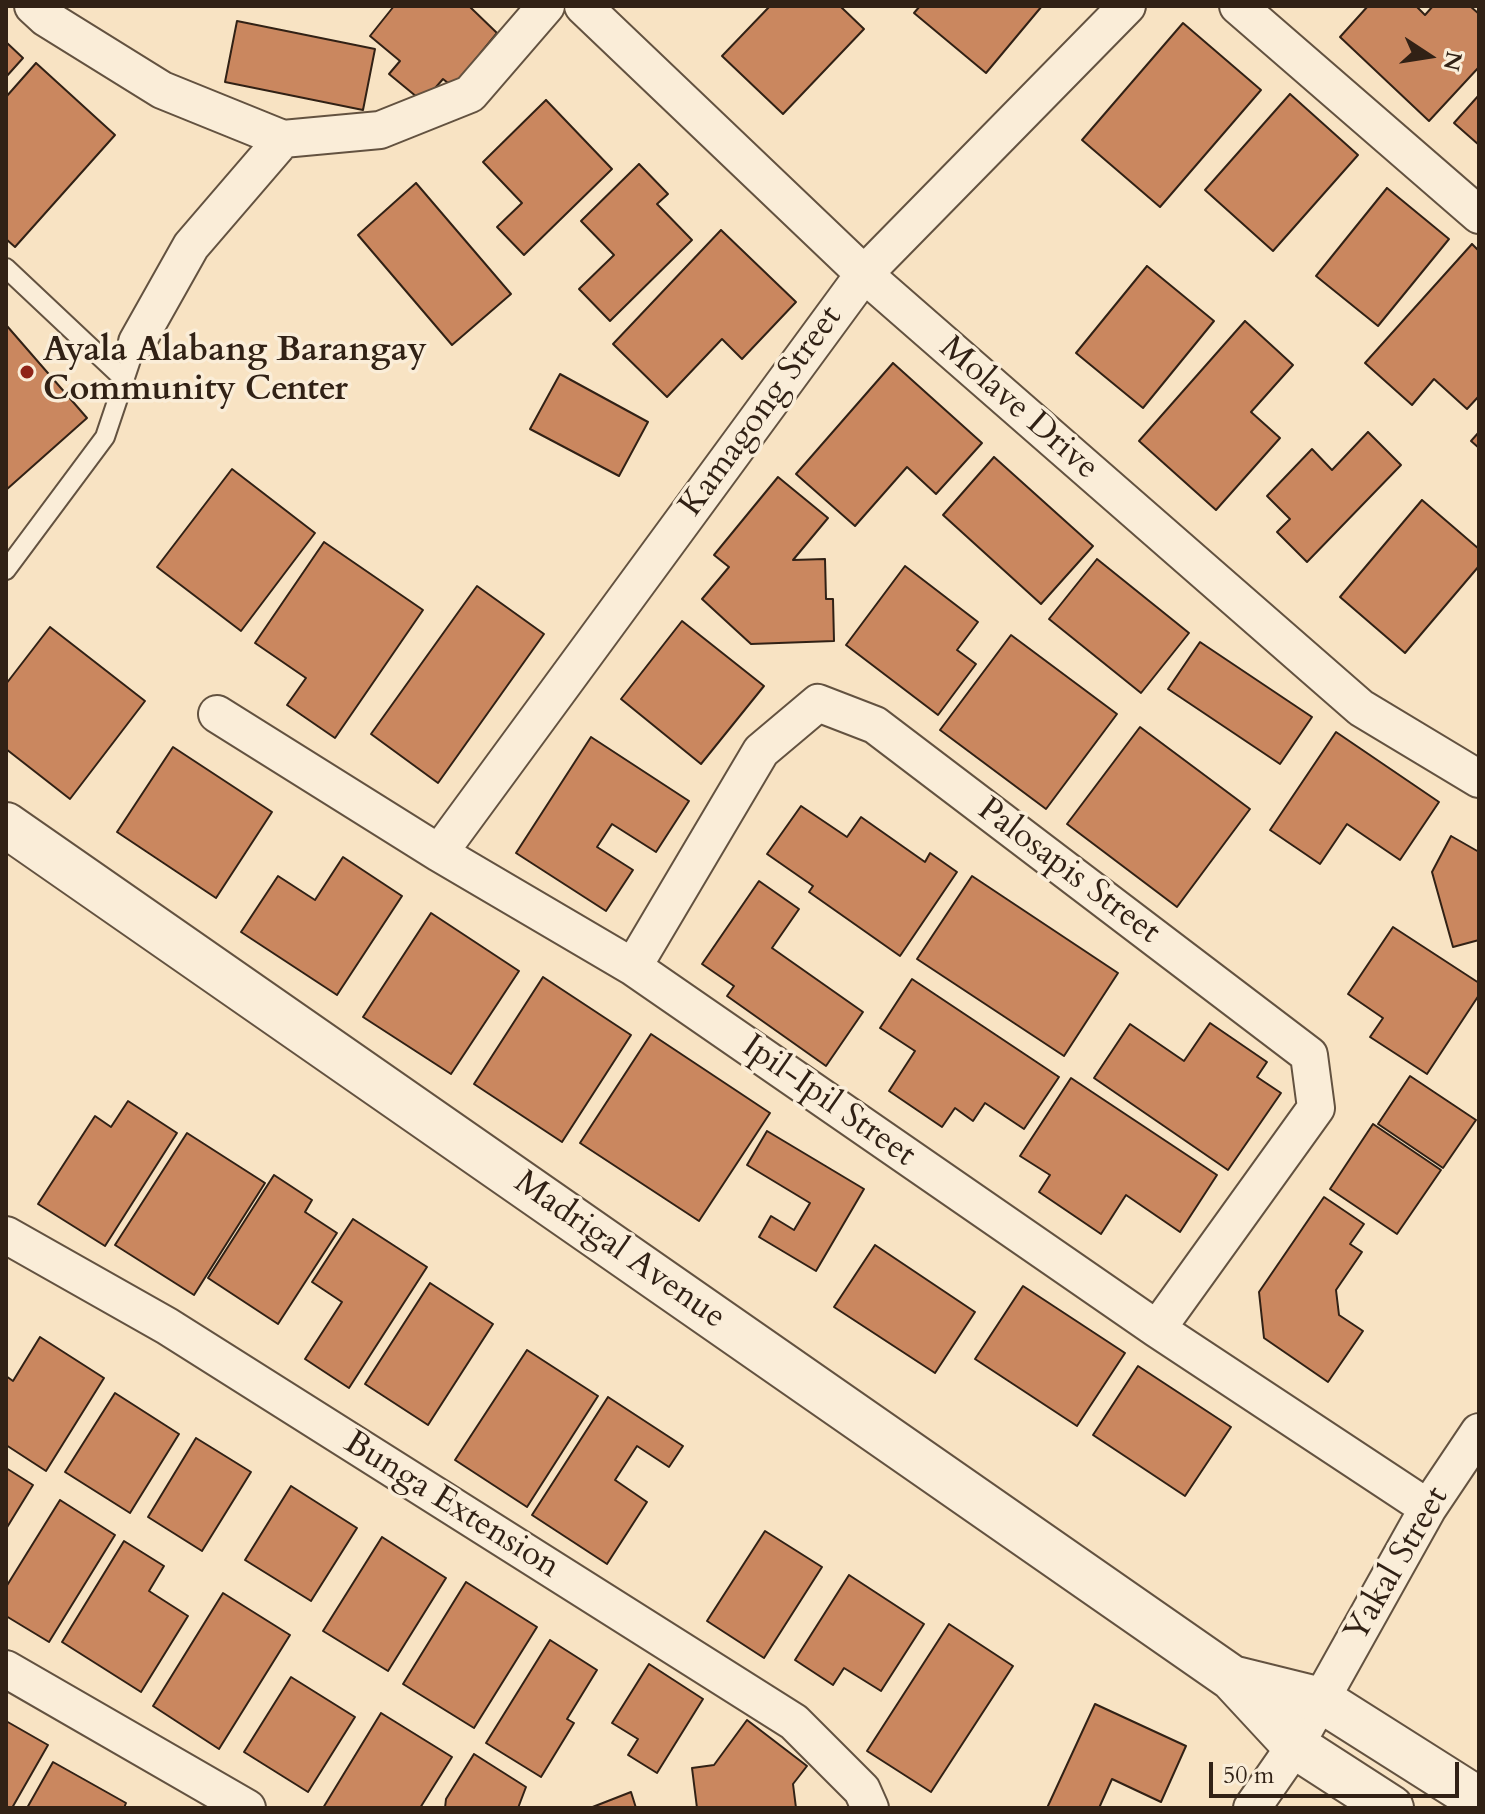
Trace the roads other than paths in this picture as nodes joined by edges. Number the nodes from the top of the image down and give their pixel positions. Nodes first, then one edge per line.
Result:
1 (33, 6) edge
2 (546, 6) edge
3 (583, 6) edge
4 (1127, 6) edge
5 (1238, 6) edge
6 (283, 139) junction
7 (1479, 215) edge
8 (6, 268) edge
9 (864, 274) junction
10 (137, 342) joint
11 (125, 380) junction
12 (6, 570) edge
13 (217, 714) dead end
14 (1479, 779) edge
15 (6, 825) edge
16 (439, 853) junction
17 (633, 967) junction
18 (6, 1235) edge
19 (1157, 1329) junction
20 (1479, 1432) edge
21 (1428, 1508) junction
22 (6, 1669) edge
23 (1232, 1678) junction
24 (1321, 1700) junction
25 (1295, 1746) junction
26 (1479, 1800) edge
27 (247, 1808) edge
28 (870, 1808) edge
29 (1252, 1808) edge
30 (1391, 1808) edge

1 - 6 street
2 - 6 street
3 - 9 street, Molave Drive
4 - 9 street, Kamagong Street
5 - 7 street
6 - 10 street
8 - 11 lane
9 - 14 street, Molave Drive
9 - 16 street, Kamagong Street
10 - 11 lane
11 - 12 lane
13 - 16 street, Ipil-Ipil Street
15 - 23 street, Madrigal Avenue
16 - 17 street, Ipil-Ipil Street
17 - 19 street, Ipil-Ipil Street
17 - 19 street, Palosapis Street
18 - 28 street, Bunga Extension
19 - 21 street, Ipil-Ipil Street
20 - 21 street, Yakal Street
21 - 24 street, Yakal Street
22 - 27 street
23 - 24 street, Madrigal Avenue
23 - 25 street, Madrigal Avenue
24 - 25 street, Yakal Street
24 - 26 street, Madrigal Avenue
25 - 29 street, Yakal Street
25 - 30 street, Madrigal Avenue

